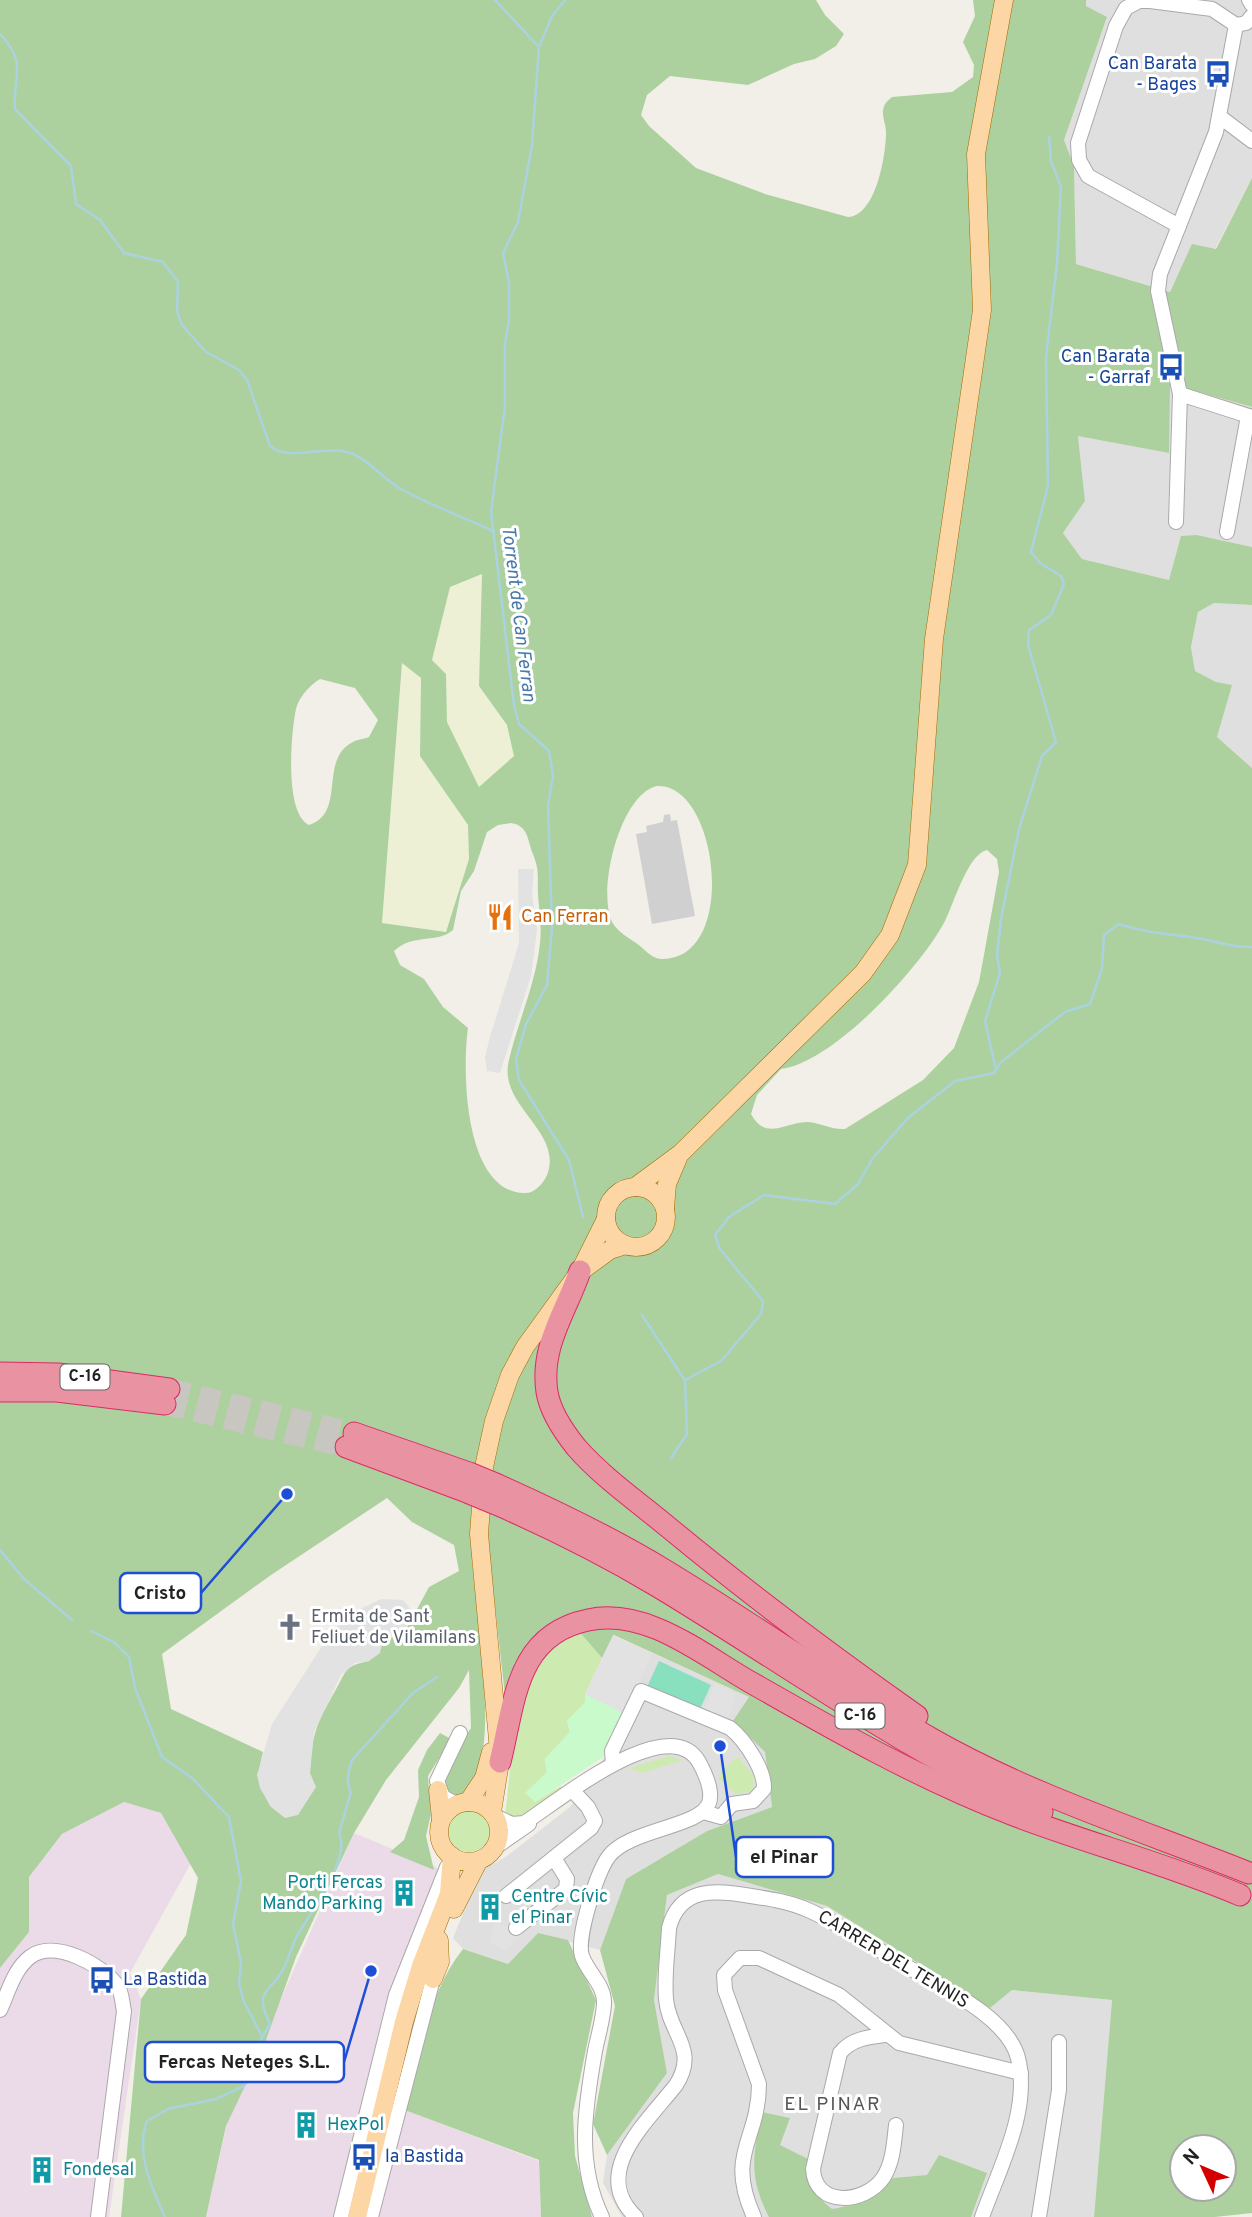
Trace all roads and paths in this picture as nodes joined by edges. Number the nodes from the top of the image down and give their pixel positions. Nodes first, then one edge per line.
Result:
1 (1003, 0) edge
2 (1249, 0) edge
3 (1227, 1) edge
4 (1252, 5) edge
5 (1252, 16) edge
6 (1232, 23) junction
7 (1219, 116) junction
8 (1252, 141) edge
9 (1179, 226) junction
10 (1180, 394) junction
11 (1250, 417) edge
12 (1176, 522) dead end
13 (1227, 532) dead end
14 (681, 1153) junction
15 (635, 1187) junction
16 (665, 1208) junction
17 (606, 1219) junction
18 (626, 1245) junction
19 (580, 1271) junction
20 (0, 1373) edge
21 (0, 1391) edge
22 (350, 1440) tunnel mouth
23 (497, 1494) junction
24 (496, 1725) junction
25 (460, 1732) dead end
26 (978, 1761) junction
27 (500, 1762) junction
28 (613, 1764) junction
29 (438, 1790) junction
30 (572, 1790) junction
31 (710, 1792) junction
32 (462, 1803) junction
33 (732, 1804) junction
34 (543, 1811) junction
35 (704, 1812) junction
36 (493, 1814) junction
37 (441, 1819) junction
38 (449, 1854) junction
39 (486, 1854) junction
40 (554, 1858) junction
41 (1244, 1885) junction
42 (506, 1896) dead end
43 (516, 1928) dead end
44 (425, 1981) junction
45 (0, 2010) edge
46 (885, 2035) junction
47 (1059, 2042) dead end
48 (1021, 2073) junction
49 (896, 2125) dead end
50 (97, 2217) edge
51 (341, 2217) edge
52 (357, 2217) edge
53 (371, 2217) edge
54 (602, 2217) edge
55 (636, 2217) edge
56 (754, 2217) edge
57 (982, 2217) edge
58 (1039, 2217) edge

1 - 14 main road
2 - 4 street
3 - 6 street
5 - 6 street
6 - 7 street
6 - 9 street
7 - 8 street
7 - 9 street
9 - 10 street
10 - 11 street
10 - 12 street
11 - 13 street
14 - 15 main road
14 - 16 main road
15 - 16 main road
15 - 17 main road
16 - 18 main road
17 - 18 main road
17 - 19 main road
18 - 19 main road
19 - 24 main road
19 - 26 highway
20 - 21 highway, C-16
22 - 23 highway, C-16, bridge
23 - 26 highway, C-16
23 - 41 highway, C-16
24 - 27 main road
24 - 32 main road
25 - 29 street
26 - 41 highway, C-16
27 - 36 main road
27 - 41 highway
28 - 30 street
28 - 31 street
28 - 33 street
29 - 32 street
29 - 37 main road
30 - 34 street
30 - 40 street
31 - 33 street
31 - 35 street
32 - 36 main road
32 - 37 main road
33 - 35 street
34 - 36 street
34 - 39 street
35 - 54 street
36 - 39 main road
37 - 38 main road
38 - 39 main road
38 - 44 main road
38 - 51 street
39 - 44 main road
40 - 42 street
40 - 43 street
44 - 52 main road
44 - 53 street
45 - 50 street
46 - 48 street
46 - 49 street
46 - 56 street
47 - 58 street
48 - 55 street, CARRER DEL TENNIS
48 - 57 street, CARRER DEL TENNIS

